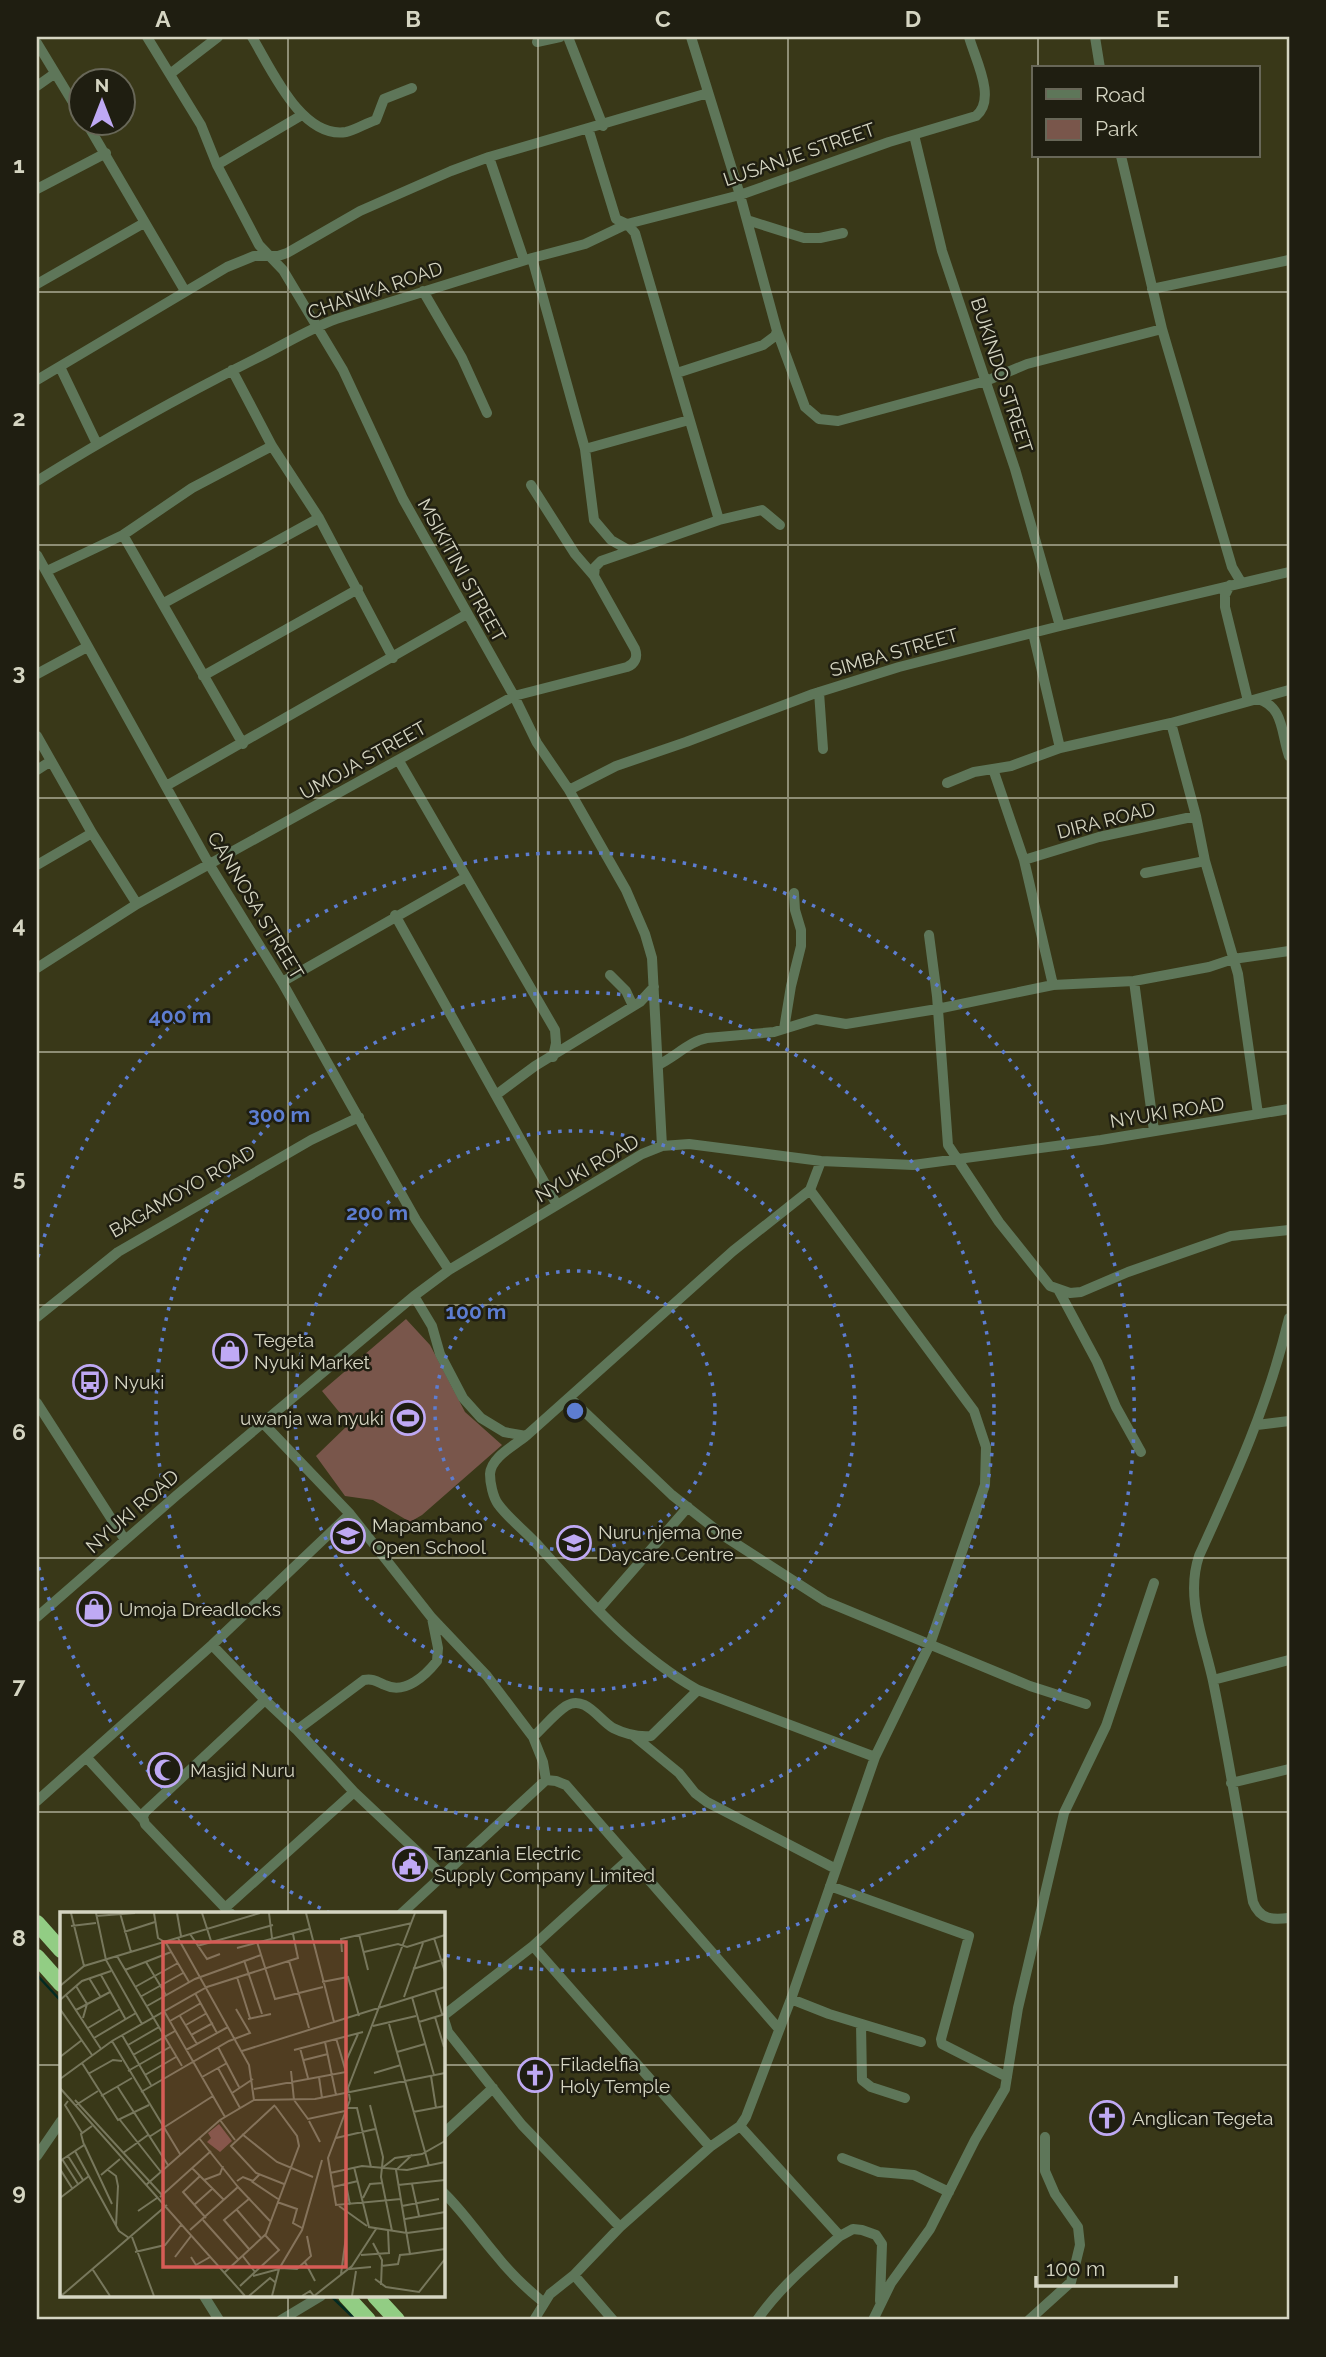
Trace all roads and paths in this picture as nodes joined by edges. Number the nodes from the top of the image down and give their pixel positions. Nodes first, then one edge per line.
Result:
1 (147, 37) edge
2 (219, 37) edge
3 (252, 37) edge
4 (561, 37) edge
5 (568, 37) edge
6 (691, 37) edge
7 (968, 37) edge
8 (1095, 37) edge
9 (537, 42) dead end
10 (37, 43) edge
11 (1100, 66) edge
12 (54, 74) junction
13 (170, 74) junction
14 (37, 86) edge
15 (412, 88) dead end
16 (66, 92) edge
17 (708, 93) junction
18 (302, 115) junction
19 (603, 126) junction
20 (588, 128) junction
21 (914, 135) junction
22 (95, 136) edge
23 (106, 153) junction
24 (489, 157) junction
25 (1121, 158) edge
26 (218, 165) junction
27 (37, 189) edge
28 (740, 195) junction
29 (747, 220) junction
30 (144, 223) junction
31 (627, 224) junction
32 (843, 233) dead end
33 (270, 256) junction
34 (528, 259) junction
35 (1289, 260) edge
36 (37, 284) edge
37 (1152, 289) junction
38 (185, 291) junction
39 (423, 291) junction
40 (316, 326) junction
41 (1162, 329) junction
42 (778, 331) junction
43 (60, 367) junction
44 (232, 370) junction
45 (677, 373) junction
46 (37, 380) edge
47 (986, 381) junction
48 (487, 413) dead end
49 (689, 420) junction
50 (97, 444) junction
51 (272, 446) junction
52 (585, 449) junction
53 (37, 481) edge
54 (531, 485) dead end
55 (319, 518) junction
56 (719, 520) junction
57 (780, 525) dead end
58 (123, 534) junction
59 (630, 551) junction
60 (37, 555) edge
61 (47, 570) junction
62 (1289, 572) edge
63 (594, 576) junction
64 (1235, 584) junction
65 (358, 589) junction
66 (164, 603) junction
67 (467, 614) junction
68 (1060, 626) junction
69 (1033, 633) junction
70 (87, 647) junction
71 (393, 658) junction
72 (37, 674) edge
73 (203, 676) junction
74 (1289, 690) edge
75 (819, 692) junction
76 (514, 696) junction
77 (1253, 700) junction
78 (1171, 723) junction
79 (37, 736) edge
80 (243, 744) junction
81 (1060, 748) junction
82 (823, 749) dead end
83 (1289, 756) edge
84 (51, 761) junction
85 (399, 761) junction
86 (993, 769) junction
87 (37, 770) edge
88 (947, 783) dead end
89 (166, 786) junction
90 (569, 790) junction
91 (1196, 816) junction
92 (92, 833) junction
93 (1024, 860) junction
94 (1205, 861) junction
95 (209, 864) junction
96 (37, 865) edge
97 (1145, 873) dead end
98 (466, 877) junction
99 (794, 892) dead end
100 (137, 904) junction
101 (395, 915) junction
102 (929, 935) dead end
103 (1289, 951) edge
104 (1233, 959) junction
105 (37, 968) edge
106 (610, 975) dead end
107 (1134, 981) junction
108 (282, 982) junction
109 (1053, 985) junction
110 (654, 987) junction
111 (633, 1006) junction
112 (937, 1009) junction
113 (784, 1029) junction
114 (553, 1057) junction
115 (658, 1065) junction
116 (496, 1095) junction
117 (1289, 1109) edge
118 (1258, 1114) junction
119 (359, 1117) junction
120 (1154, 1131) junction
121 (662, 1146) junction
122 (957, 1160) junction
123 (821, 1161) junction
124 (810, 1190) junction
125 (557, 1205) junction
126 (1289, 1230) edge
127 (449, 1270) junction
128 (1059, 1291) junction
129 (414, 1296) junction
130 (37, 1317) edge
131 (1289, 1318) edge
132 (570, 1398) junction
133 (37, 1403) edge
134 (1289, 1421) edge
135 (263, 1423) junction
136 (1257, 1425) junction
137 (526, 1436) junction
138 (1141, 1452) dead end
139 (688, 1507) junction
140 (350, 1514) junction
141 (125, 1540) junction
142 (1154, 1583) dead end
143 (599, 1609) junction
144 (37, 1618) edge
145 (432, 1618) junction
146 (930, 1644) junction
147 (212, 1645) junction
148 (1289, 1660) edge
149 (1213, 1680) junction
150 (698, 1690) junction
151 (265, 1700) junction
152 (1086, 1704) dead end
153 (297, 1730) junction
154 (634, 1736) junction
155 (533, 1737) junction
156 (875, 1757) junction
157 (87, 1758) junction
158 (1289, 1769) edge
159 (546, 1780) junction
160 (1231, 1783) junction
161 (354, 1792) junction
162 (37, 1801) edge
163 (142, 1819) junction
164 (629, 1858) junction
165 (836, 1869) junction
166 (443, 1876) junction
167 (830, 1886) junction
168 (228, 1911) edge
169 (403, 1912) edge
170 (1289, 1918) edge
171 (1273, 1920) junction
172 (37, 1923) edge
173 (1289, 1926) edge
174 (533, 1946) junction
175 (60, 1949) edge
176 (37, 1957) edge
177 (60, 1983) edge
178 (791, 1999) junction
179 (444, 2015) edge
180 (861, 2024) junction
181 (778, 2028) junction
182 (445, 2034) edge
183 (921, 2042) dead end
184 (1007, 2077) junction
185 (493, 2088) junction
186 (905, 2098) dead end
187 (60, 2122) edge
188 (740, 2126) junction
189 (444, 2133) edge
190 (1045, 2137) dead end
191 (710, 2147) junction
192 (37, 2156) edge
193 (842, 2158) dead end
194 (949, 2192) junction
195 (444, 2193) edge
196 (620, 2227) junction
197 (840, 2236) junction
198 (574, 2275) junction
199 (205, 2298) edge
200 (318, 2298) edge
201 (348, 2298) edge
202 (376, 2298) edge
203 (543, 2302) junction
204 (880, 2306) junction
205 (219, 2320) edge
206 (281, 2320) edge
207 (368, 2320) edge
208 (397, 2320) edge
209 (534, 2320) edge
210 (613, 2320) edge
211 (757, 2320) edge
212 (873, 2320) edge
213 (1029, 2320) edge

1 - 13 street, MSIKITINI STREET
2 - 13 street
3 - 18 street
4 - 9 street
5 - 19 street
6 - 17 street
7 - 21 street, LUSANJE STREET
8 - 11 street
10 - 12 street
12 - 14 street
12 - 16 street
13 - 26 street, MSIKITINI STREET
15 - 18 street
17 - 19 street
17 - 28 street
18 - 26 street
19 - 20 street
20 - 24 street
20 - 31 street
21 - 28 street, LUSANJE STREET
21 - 47 street, BUKINDO STREET
22 - 23 street
23 - 27 street
23 - 30 street
24 - 33 street
24 - 34 street
25 - 37 street
26 - 33 street, MSIKITINI STREET
28 - 29 street
28 - 31 street, LUSANJE STREET
29 - 32 street
29 - 42 street
30 - 36 street
30 - 38 street
31 - 34 street, CHANIKA ROAD
31 - 45 street
33 - 38 street
33 - 40 street, MSIKITINI STREET
34 - 39 street, CHANIKA ROAD
34 - 52 street
35 - 37 street
37 - 41 street
38 - 43 street
39 - 40 street, CHANIKA ROAD
39 - 48 street
40 - 44 street, CHANIKA ROAD
40 - 67 street, MSIKITINI STREET
41 - 47 street
41 - 64 street
42 - 45 street
42 - 47 street
43 - 46 street
43 - 50 street
44 - 50 street, CHANIKA ROAD
44 - 51 street
45 - 49 street
47 - 68 street, BUKINDO STREET
49 - 52 street
49 - 56 street
50 - 53 street, CHANIKA ROAD
51 - 55 street
51 - 58 street
52 - 59 street
54 - 63 street
55 - 65 street
55 - 66 street
56 - 57 street
56 - 59 street
58 - 61 street
58 - 66 street
59 - 63 street
60 - 61 street, CANNOSA STREET
61 - 70 street, CANNOSA STREET
62 - 64 street, SIMBA STREET
63 - 76 street, UMOJA STREET
64 - 68 street, SIMBA STREET
64 - 77 street
65 - 71 street
65 - 73 street
66 - 73 street
67 - 71 street
67 - 76 street, MSIKITINI STREET
68 - 69 street, SIMBA STREET
69 - 75 street, SIMBA STREET
69 - 81 street
70 - 72 street
70 - 89 street, CANNOSA STREET
71 - 80 street
73 - 80 street
74 - 77 street
75 - 82 street
75 - 90 street, SIMBA STREET
76 - 85 street, UMOJA STREET
76 - 90 street, MSIKITINI STREET
77 - 78 street
77 - 83 street
78 - 81 street
78 - 91 street
79 - 84 street
80 - 89 street
81 - 86 street
84 - 87 street
84 - 92 street
85 - 95 street, UMOJA STREET
85 - 98 street
86 - 88 street
86 - 93 street
89 - 95 street, CANNOSA STREET
90 - 110 street, MSIKITINI STREET
91 - 93 street, DIRA ROAD
91 - 94 street
92 - 96 street
92 - 100 street
93 - 109 street
94 - 97 street
94 - 104 street
95 - 100 street, UMOJA STREET
95 - 108 street, CANNOSA STREET
98 - 101 street
98 - 114 street
99 - 113 street
100 - 105 street, UMOJA STREET
101 - 108 street
101 - 116 street
102 - 112 street
103 - 104 street
104 - 107 street
104 - 118 street
106 - 111 street
107 - 109 street
107 - 120 street
108 - 119 street, CANNOSA STREET
109 - 112 street
110 - 111 street
110 - 115 street, MSIKITINI STREET
111 - 114 street
112 - 113 street
112 - 122 street
113 - 115 street
114 - 116 street
115 - 121 street, MSIKITINI STREET
116 - 125 street
117 - 118 street, NYUKI ROAD
118 - 120 street, NYUKI ROAD
119 - 127 street, CANNOSA STREET
119 - 130 street, BAGAMOYO ROAD
120 - 122 street, NYUKI ROAD
121 - 123 street, NYUKI ROAD
121 - 125 street, NYUKI ROAD
122 - 123 street, NYUKI ROAD
122 - 128 street
123 - 124 street
124 - 132 street
124 - 146 street
125 - 127 street, NYUKI ROAD
126 - 128 street
127 - 129 street, NYUKI ROAD
128 - 138 street
129 - 135 street, NYUKI ROAD
129 - 137 street
131 - 136 street
132 - 137 street
132 - 139 street
133 - 141 street
134 - 136 street
135 - 140 street
135 - 141 street, NYUKI ROAD
136 - 149 street
137 - 143 street
139 - 143 street
139 - 146 street
140 - 145 street
140 - 147 street
141 - 144 street, NYUKI ROAD
142 - 184 street
143 - 150 street
145 - 153 street
145 - 155 street
146 - 152 street
146 - 156 street
147 - 151 street
147 - 157 street
148 - 149 street
149 - 160 street
150 - 154 street
150 - 156 street
151 - 153 street
151 - 163 street
153 - 161 street
154 - 155 street
154 - 165 street
155 - 159 street
156 - 165 street
157 - 162 street
157 - 163 street
158 - 160 street
159 - 164 street
159 - 166 street
160 - 171 street
161 - 166 street
161 - 168 street
163 - 168 street
164 - 174 street
164 - 181 street
165 - 167 street
166 - 169 street
167 - 178 street
167 - 184 street
170 - 171 street
171 - 173 street
172 - 175 highway
174 - 179 street
174 - 191 street
176 - 177 highway
178 - 180 street
178 - 181 street
180 - 183 street
180 - 186 street
181 - 188 street
182 - 185 street
184 - 194 street
185 - 189 street
185 - 196 street
187 - 192 street
188 - 191 street
188 - 197 street
190 - 213 street
191 - 196 street
193 - 194 street
194 - 204 street
195 - 203 street
196 - 198 street
197 - 204 street
197 - 211 street
198 - 203 street
198 - 210 street
199 - 205 street
200 - 206 street
201 - 207 highway
202 - 208 highway
203 - 209 street
204 - 212 street

